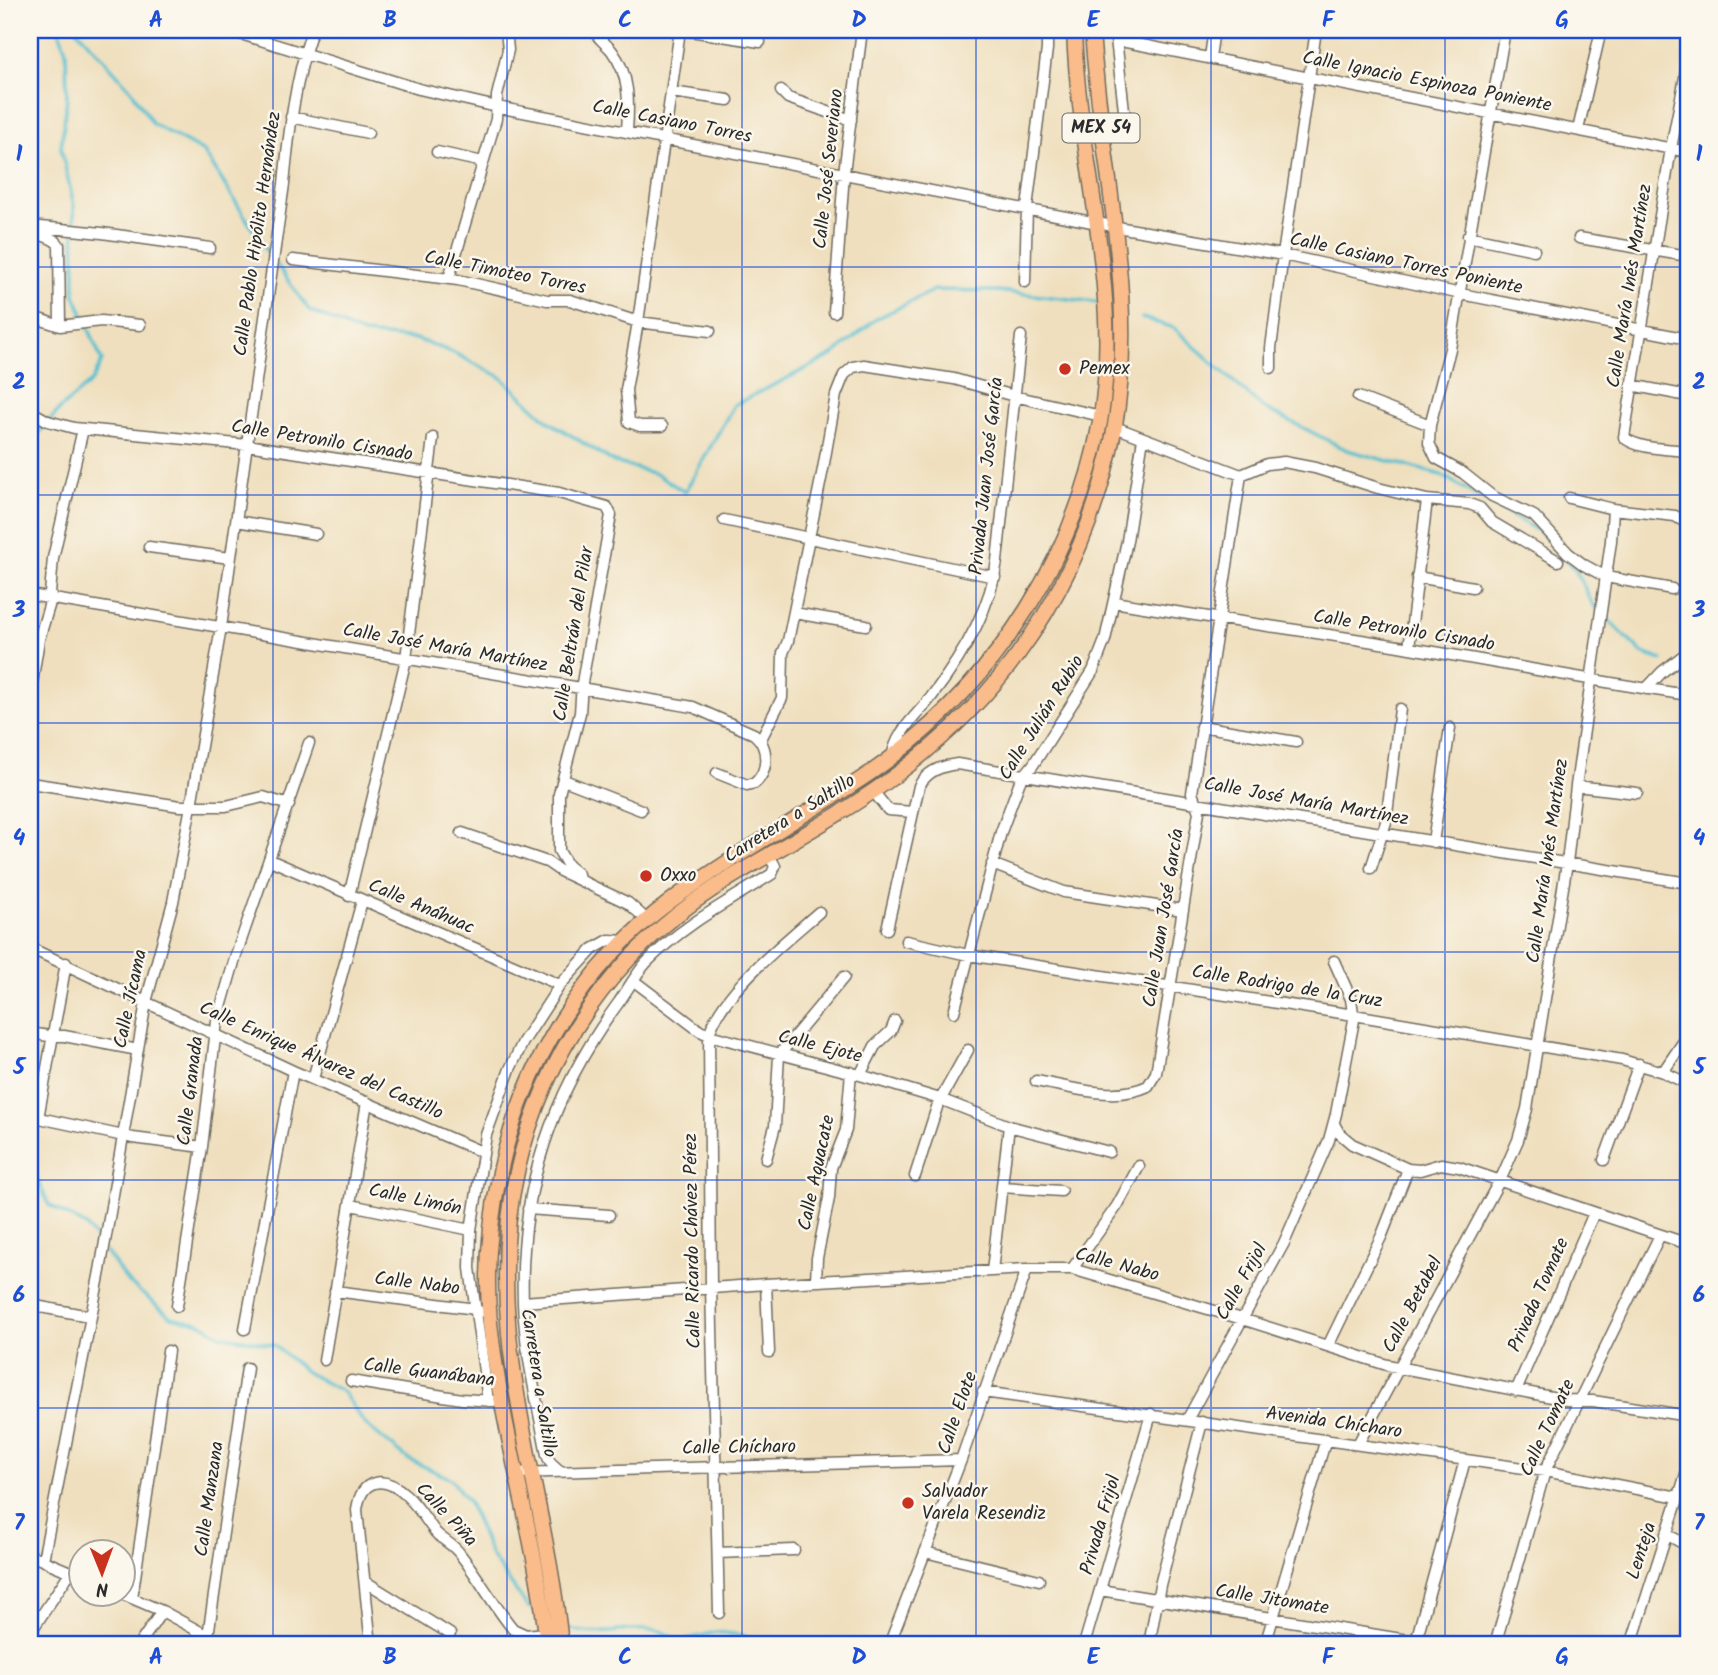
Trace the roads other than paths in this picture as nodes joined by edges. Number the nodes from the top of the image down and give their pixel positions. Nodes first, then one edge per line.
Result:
1 (228, 30) edge
2 (312, 30) edge
3 (506, 30) edge
4 (595, 30) edge
5 (682, 30) edge
6 (862, 30) edge
7 (1047, 30) edge
8 (1074, 30) edge
9 (1092, 30) edge
10 (1213, 30) edge
11 (1317, 30) edge
12 (1505, 30) edge
13 (1601, 30) edge
14 (1116, 35) edge
15 (760, 41) dead end
16 (304, 55) junction
17 (1210, 57) junction
18 (1688, 62) edge
19 (1309, 76) junction
20 (781, 91) dead end
21 (671, 92) junction
22 (728, 100) dead end
23 (497, 107) junction
24 (1490, 112) junction
25 (291, 117) junction
26 (851, 120) junction
27 (1578, 130) junction
28 (627, 131) junction
29 (368, 133) dead end
30 (1127, 137) dead end
31 (664, 138) junction
32 (1671, 148) junction
33 (437, 152) dead end
34 (1688, 152) edge
35 (483, 162) junction
36 (844, 173) junction
37 (1027, 208) junction
38 (1098, 223) junction
39 (1115, 226) junction
40 (32, 227) edge
41 (1468, 236) junction
42 (1578, 238) dead end
43 (210, 248) dead end
44 (1534, 250) dead end
45 (1654, 251) junction
46 (1283, 255) junction
47 (1688, 256) edge
48 (293, 260) dead end
49 (449, 278) junction
50 (1025, 282) dead end
51 (1461, 294) junction
52 (834, 312) dead end
53 (30, 316) edge
54 (638, 322) junction
55 (140, 325) dead end
56 (60, 326) junction
57 (710, 331) dead end
58 (1641, 331) junction
59 (1021, 336) dead end
60 (1688, 339) edge
61 (1271, 368) dead end
62 (1632, 385) junction
63 (1014, 396) junction
64 (1688, 396) edge
65 (1358, 397) dead end
66 (30, 411) edge
67 (1101, 416) junction
68 (1430, 425) junction
69 (662, 426) dead end
70 (1115, 427) junction
71 (83, 429) junction
72 (433, 438) dead end
73 (1143, 438) junction
74 (247, 445) junction
75 (1688, 451) edge
76 (429, 475) junction
77 (1241, 475) junction
78 (1492, 496) junction
79 (1569, 498) dead end
80 (1427, 499) junction
81 (1480, 508) junction
82 (610, 509) joint
83 (1613, 509) junction
84 (724, 520) dead end
85 (236, 521) junction
86 (1688, 524) edge
87 (316, 534) dead end
88 (809, 540) junction
89 (149, 547) dead end
90 (230, 558) junction
91 (1558, 561) dead end
92 (995, 577) junction
93 (1417, 577) junction
94 (1606, 577) junction
95 (1473, 587) dead end
96 (1672, 589) dead end
97 (30, 595) edge
98 (49, 597) junction
99 (1114, 602) junction
100 (794, 613) junction
101 (1218, 620) junction
102 (866, 625) dead end
103 (221, 627) junction
104 (1409, 648) junction
105 (1688, 652) edge
106 (406, 659) junction
107 (1593, 681) junction
108 (1646, 689) junction
109 (582, 690) junction
110 (1688, 695) edge
111 (30, 696) edge
112 (1400, 709) dead end
113 (1201, 726) junction
114 (1450, 728) dead end
115 (761, 739) junction
116 (1296, 742) dead end
117 (309, 743) dead end
118 (892, 758) junction
119 (908, 766) junction
120 (1025, 773) junction
121 (717, 774) dead end
122 (564, 780) junction
123 (922, 780) junction
124 (30, 783) edge
125 (1576, 786) junction
126 (873, 791) junction
127 (1637, 793) dead end
128 (1195, 801) junction
129 (289, 805) junction
130 (191, 806) junction
131 (641, 810) dead end
132 (913, 812) junction
133 (462, 833) dead end
134 (1383, 834) junction
135 (1433, 842) junction
136 (769, 855) junction
137 (270, 860) junction
138 (1567, 863) junction
139 (992, 864) junction
140 (1371, 868) dead end
141 (579, 880) junction
142 (1688, 883) edge
143 (349, 896) junction
144 (362, 901) junction
145 (1183, 910) junction
146 (681, 912) junction
147 (819, 912) dead end
148 (647, 920) junction
149 (691, 926) junction
150 (887, 929) dead end
151 (625, 941) junction
152 (906, 941) dead end
153 (30, 948) edge
154 (968, 955) junction
155 (1334, 961) dead end
156 (66, 963) junction
157 (844, 977) dead end
158 (635, 981) junction
159 (560, 985) junction
160 (1171, 986) junction
161 (146, 1002) junction
162 (954, 1012) dead end
163 (1354, 1015) junction
164 (895, 1021) dead end
165 (30, 1033) edge
166 (215, 1033) junction
167 (709, 1035) junction
168 (1688, 1035) edge
169 (54, 1036) junction
170 (1539, 1045) junction
171 (138, 1050) junction
172 (968, 1050) dead end
173 (779, 1055) junction
174 (1639, 1064) junction
175 (293, 1071) junction
176 (1663, 1072) junction
177 (855, 1074) junction
178 (313, 1079) junction
179 (1036, 1081) dead end
180 (1688, 1084) edge
181 (940, 1099) junction
182 (368, 1102) junction
183 (34, 1117) edge
184 (1334, 1124) junction
185 (1009, 1126) junction
186 (122, 1135) junction
187 (202, 1147) junction
188 (482, 1152) junction
189 (1109, 1152) dead end
190 (766, 1159) dead end
191 (1604, 1160) dead end
192 (1139, 1166) dead end
193 (1408, 1169) junction
194 (915, 1176) dead end
195 (1499, 1181) junction
196 (1002, 1187) junction
197 (1061, 1191) dead end
198 (351, 1205) junction
199 (528, 1209) junction
200 (1594, 1213) junction
201 (610, 1215) dead end
202 (471, 1230) junction
203 (1660, 1235) junction
204 (1686, 1240) edge
205 (1027, 1269) junction
206 (1072, 1269) junction
207 (992, 1271) junction
208 (816, 1281) junction
209 (766, 1284) junction
210 (711, 1287) junction
211 (335, 1291) junction
212 (523, 1302) junction
213 (30, 1305) edge
214 (177, 1306) dead end
215 (476, 1309) junction
216 (89, 1316) junction
217 (1242, 1319) junction
218 (490, 1321) junction
219 (246, 1329) dead end
220 (1328, 1346) junction
221 (168, 1352) dead end
222 (769, 1352) dead end
223 (324, 1360) dead end
224 (247, 1368) dead end
225 (1399, 1369) junction
226 (351, 1381) dead end
227 (1516, 1391) junction
228 (984, 1392) junction
229 (495, 1401) junction
230 (1579, 1401) junction
231 (1150, 1414) junction
232 (1688, 1416) edge
233 (1187, 1420) junction
234 (1202, 1422) junction
235 (1326, 1440) junction
236 (1357, 1444) junction
237 (961, 1460) junction
238 (1465, 1460) junction
239 (716, 1466) junction
240 (1688, 1468) edge
241 (560, 1471) junction
242 (1545, 1471) junction
243 (533, 1472) junction
244 (517, 1473) junction
245 (1678, 1497) junction
246 (1666, 1534) junction
247 (136, 1542) edge
248 (1688, 1546) edge
249 (794, 1550) dead end
250 (925, 1552) junction
251 (718, 1553) junction
252 (30, 1555) edge
253 (43, 1560) junction
254 (66, 1569) edge
255 (1039, 1580) dead end
256 (366, 1582) junction
257 (66, 1586) edge
258 (1100, 1590) junction
259 (1157, 1599) junction
260 (136, 1600) edge
261 (162, 1611) junction
262 (719, 1613) dead end
263 (1273, 1617) junction
264 (30, 1633) edge
265 (450, 1634) dead end
266 (546, 1634) edge
267 (208, 1636) junction
268 (526, 1640) edge
269 (561, 1641) edge
270 (1416, 1641) junction
271 (139, 1645) edge
272 (223, 1645) edge
273 (371, 1645) edge
274 (889, 1645) edge
275 (1084, 1645) edge
276 (1149, 1645) edge
277 (1265, 1645) edge
278 (1438, 1645) edge
279 (1495, 1645) edge
280 (1631, 1645) edge

1 - 16 street, Calle Casiano Torres
2 - 16 street, Calle Pablo Hipólito Hernández
3 - 23 street
4 - 28 street
5 - 15 street
5 - 21 street
6 - 26 street, Calle José Severiano
7 - 37 street
8 - 38 main road, Carretera a Saltillo / MEX 54
9 - 39 main road, Carretera a Saltillo / MEX 54
10 - 17 street
11 - 19 street
12 - 24 street
13 - 27 street
14 - 17 street, Calle Ignacio Espinoza Poniente
14 - 30 street
16 - 23 street, Calle Casiano Torres
16 - 25 street, Calle Pablo Hipólito Hernández
17 - 19 street, Calle Ignacio Espinoza Poniente
18 - 32 street, Calle María Inés Martínez
19 - 24 street, Calle Ignacio Espinoza Poniente
19 - 46 street
20 - 26 street
21 - 22 street
21 - 31 street
23 - 28 street, Calle Casiano Torres
23 - 35 street
24 - 27 street, Calle Ignacio Espinoza Poniente
24 - 41 street
25 - 29 street
25 - 74 street, Calle Pablo Hipólito Hernández
26 - 36 street, Calle José Severiano
27 - 32 street, Calle Ignacio Espinoza Poniente
28 - 31 street, Calle Casiano Torres
31 - 36 street, Calle Casiano Torres
31 - 54 street
32 - 34 street, Calle Ignacio Espinoza Poniente
32 - 45 street, Calle María Inés Martínez
33 - 35 street
35 - 49 street
36 - 37 street, Calle Casiano Torres
36 - 52 street, Calle José Severiano
37 - 38 street, Calle Casiano Torres
37 - 50 street
38 - 39 street, Calle Casiano Torres
38 - 67 main road, Carretera a Saltillo / MEX 54
39 - 46 street, Calle Casiano Torres Poniente
39 - 70 main road, Carretera a Saltillo / MEX 54
40 - 43 street
40 - 56 street
41 - 44 street
41 - 51 street
42 - 45 street
45 - 47 street
45 - 58 street, Calle María Inés Martínez
46 - 51 street, Calle Casiano Torres Poniente
46 - 61 street
48 - 49 street, Calle Timoteo Torres
49 - 54 street, Calle Timoteo Torres
51 - 58 street, Calle Casiano Torres Poniente
51 - 68 street
53 - 56 street
54 - 57 street, Calle Timoteo Torres
54 - 69 street
55 - 56 street
58 - 60 street, Calle Casiano Torres Poniente
58 - 62 street, Calle María Inés Martínez
59 - 63 street, Privada Juan José García
62 - 64 street
62 - 75 street, Calle María Inés Martínez
63 - 67 street
63 - 88 street
63 - 92 street, Privada Juan José García
65 - 68 street
66 - 71 street, Calle Petronilo Cisnado
67 - 118 main road, Carretera a Saltillo / MEX 54
68 - 78 street
70 - 73 street
70 - 119 main road, Carretera a Saltillo / MEX 54
71 - 74 street, Calle Petronilo Cisnado
71 - 98 street
72 - 76 street
73 - 77 street
73 - 99 street, Calle Julián Rubio
74 - 76 street, Calle Petronilo Cisnado
74 - 85 street, Calle Jícama
76 - 82 street, Calle Petronilo Cisnado
76 - 106 street
77 - 80 street
77 - 101 street, Calle Juan José García
78 - 81 street
78 - 94 street
79 - 83 street
80 - 81 street
80 - 93 street
81 - 91 street
82 - 109 street, Calle Beltrán del Pilar
83 - 86 street
83 - 94 street, Calle María Inés Martínez
84 - 88 street
85 - 87 street
85 - 90 street, Calle Jícama
88 - 92 street
88 - 100 street
89 - 90 street
90 - 103 street, Calle Jícama
92 - 118 street, Privada Juan José García
93 - 95 street
93 - 104 street
94 - 96 street
94 - 107 street, Calle María Inés Martínez
97 - 98 street, Calle José María Martínez
98 - 103 street, Calle José María Martínez
98 - 111 street
99 - 101 street, Calle Petronilo Cisnado
99 - 120 street, Calle Julián Rubio
100 - 102 street
100 - 115 street
101 - 104 street, Calle Petronilo Cisnado
101 - 113 street, Calle Juan José García
103 - 106 street, Calle José María Martínez
103 - 130 street, Calle Jícama
104 - 107 street, Calle Petronilo Cisnado
105 - 108 street
106 - 109 street, Calle José María Martínez
106 - 143 street
107 - 108 street, Calle Petronilo Cisnado
107 - 125 street, Calle María Inés Martínez
108 - 110 street, Calle Petronilo Cisnado
109 - 115 street, Calle José María Martínez
109 - 122 street, Calle Beltrán del Pilar
112 - 134 street
113 - 116 street
113 - 128 street, Calle Juan José García
114 - 135 street
115 - 121 street
117 - 129 street, Calle Granada
118 - 148 main road, Carretera a Saltillo / MEX 54
119 - 123 street
119 - 126 main road, Carretera a Saltillo / MEX 54
120 - 123 street, Calle José María Martínez
120 - 128 street, Calle José María Martínez
120 - 139 street, Calle Julián Rubio
122 - 131 street
122 - 141 street, Calle Beltrán del Pilar
123 - 132 street
124 - 130 street
125 - 127 street
125 - 138 street, Calle María Inés Martínez
126 - 132 street
126 - 136 main road, Carretera a Saltillo / MEX 54
128 - 134 street, Calle José María Martínez
128 - 145 street, Calle Juan José García
129 - 130 street
129 - 137 street, Calle Granada
130 - 161 street, Calle Jícama
132 - 150 street
133 - 141 street
134 - 135 street, Calle José María Martínez
134 - 140 street
135 - 138 street, Calle José María Martínez
136 - 146 main road, Carretera a Saltillo / MEX 54
136 - 149 street
137 - 143 street, Calle Anáhuac
137 - 166 street, Calle Granada
138 - 142 street, Calle José María Martínez
138 - 170 street, Calle María Inés Martínez
139 - 145 street
139 - 154 street, Calle Julián Rubio
141 - 148 street
143 - 144 street, Calle Anáhuac
144 - 159 street, Calle Anáhuac
144 - 178 street
145 - 160 street, Calle Juan José García
146 - 149 street
146 - 243 main road, Carretera a Saltillo / MEX 54
147 - 167 street
148 - 151 main road, Carretera a Saltillo / MEX 54
149 - 158 street
151 - 159 street
151 - 218 main road, Carretera a Saltillo / MEX 54
152 - 154 street, Calle Rodrigo de la Cruz
153 - 156 street, Calle Enrique Álvarez del Castillo
154 - 160 street, Calle Rodrigo de la Cruz
154 - 162 street, Calle Julián Rubio
155 - 163 street
156 - 161 street, Calle Enrique Álvarez del Castillo
156 - 169 street
157 - 173 street
158 - 167 street, Calle Ejote
158 - 199 street
159 - 188 street
160 - 163 street, Calle Rodrigo de la Cruz
160 - 179 street, Calle Juan José García
161 - 166 street, Calle Enrique Álvarez del Castillo
161 - 171 street, Calle Jícama
163 - 170 street, Calle Rodrigo de la Cruz
163 - 184 street, Calle Frijol
164 - 177 street, Calle Aguacate
165 - 169 street
166 - 175 street, Calle Enrique Álvarez del Castillo
166 - 187 street, Calle Granada
167 - 173 street, Calle Ejote
167 - 210 street, Calle Ricardo Chávez Pérez
168 - 176 street
169 - 171 street
169 - 183 street
170 - 174 street, Calle Rodrigo de la Cruz
170 - 195 street, Calle María Inés Martínez
171 - 186 street, Calle Jícama
172 - 181 street
173 - 177 street, Calle Ejote
173 - 190 street
174 - 176 street, Calle Rodrigo de la Cruz
174 - 191 street
175 - 178 street, Calle Enrique Álvarez del Castillo
175 - 219 street
176 - 180 street, Calle Rodrigo de la Cruz
177 - 181 street, Calle Ejote
177 - 208 street, Calle Aguacate
178 - 182 street, Calle Enrique Álvarez del Castillo
181 - 185 street, Calle Ejote
181 - 194 street
182 - 188 street, Calle Enrique Álvarez del Castillo
182 - 198 street
183 - 186 street
184 - 193 street
184 - 217 street, Calle Frijol
185 - 189 street, Calle Ejote
185 - 196 street
186 - 187 street
186 - 216 street, Calle Jícama
187 - 214 street, Calle Granada
188 - 202 street
192 - 206 street
193 - 195 street
193 - 220 street
195 - 200 street
195 - 225 street, Calle Betabel
196 - 197 street
196 - 207 street
198 - 202 street, Calle Limón
198 - 211 street
199 - 201 street
199 - 212 street
200 - 203 street
200 - 227 street, Privada Tomate
202 - 215 street
203 - 204 street
203 - 230 street, Calle Tomate
205 - 206 street, Calle Nabo
205 - 207 street, Calle Nabo
205 - 228 street, Calle Elote
206 - 217 street, Calle Nabo
207 - 208 street, Calle Nabo
208 - 209 street, Calle Nabo
209 - 210 street, Calle Nabo
209 - 222 street
210 - 212 street, Calle Nabo
210 - 239 street, Calle Ricardo Chávez Pérez
211 - 215 street, Calle Nabo
211 - 223 street
212 - 241 street
213 - 216 street
215 - 218 street, Calle Nabo
215 - 229 street
216 - 253 street, Calle Jícama
217 - 220 street, Calle Nabo
217 - 233 street, Calle Frijol
218 - 229 main road, Carretera a Saltillo / MEX 54
220 - 225 street, Calle Nabo
221 - 247 street
224 - 267 street, Calle Manzana
225 - 227 street, Calle Nabo
225 - 236 street, Calle Betabel
226 - 229 street, Calle Guanábana
227 - 230 street, Calle Nabo
228 - 231 street, Avenida Chícharo
228 - 237 street, Calle Elote
229 - 244 main road, Carretera a Saltillo / MEX 54
230 - 232 street, Calle Nabo
230 - 242 street, Calle Tomate
231 - 233 street, Avenida Chícharo
231 - 258 street, Privada Frijol
233 - 234 street, Avenida Chícharo
234 - 235 street, Avenida Chícharo
234 - 259 street
235 - 236 street, Avenida Chícharo
235 - 263 street
236 - 238 street, Avenida Chícharo
237 - 239 street, Calle Chícharo
237 - 250 street, Calle Elote
238 - 242 street, Avenida Chícharo
238 - 270 street
239 - 241 street, Calle Chícharo
239 - 251 street, Calle Ricardo Chávez Pérez
240 - 245 street, Lenteja
241 - 243 street, Calle Chícharo
242 - 245 street, Avenida Chícharo
242 - 279 street, Calle Tomate
243 - 244 street, Calle Chícharo
243 - 269 main road, Carretera a Saltillo / MEX 54
244 - 266 main road, Carretera a Saltillo / MEX 54
245 - 246 street, Lenteja
246 - 248 street
246 - 280 street, Lenteja
249 - 251 street
250 - 255 street
250 - 274 street, Calle Elote
251 - 262 street, Calle Ricardo Chávez Pérez
252 - 253 street
253 - 254 street
256 - 265 street
256 - 268 street, Calle Piña
256 - 273 street, Calle Piña
257 - 264 street
258 - 259 street, Calle Jitomate
258 - 275 street, Privada Frijol
259 - 263 street, Calle Jitomate
259 - 276 street
260 - 261 street
261 - 267 street
261 - 271 street
263 - 270 street, Calle Jitomate
263 - 277 street
266 - 268 street, Calle Piña
267 - 272 street
270 - 278 street, Calle Jitomate

